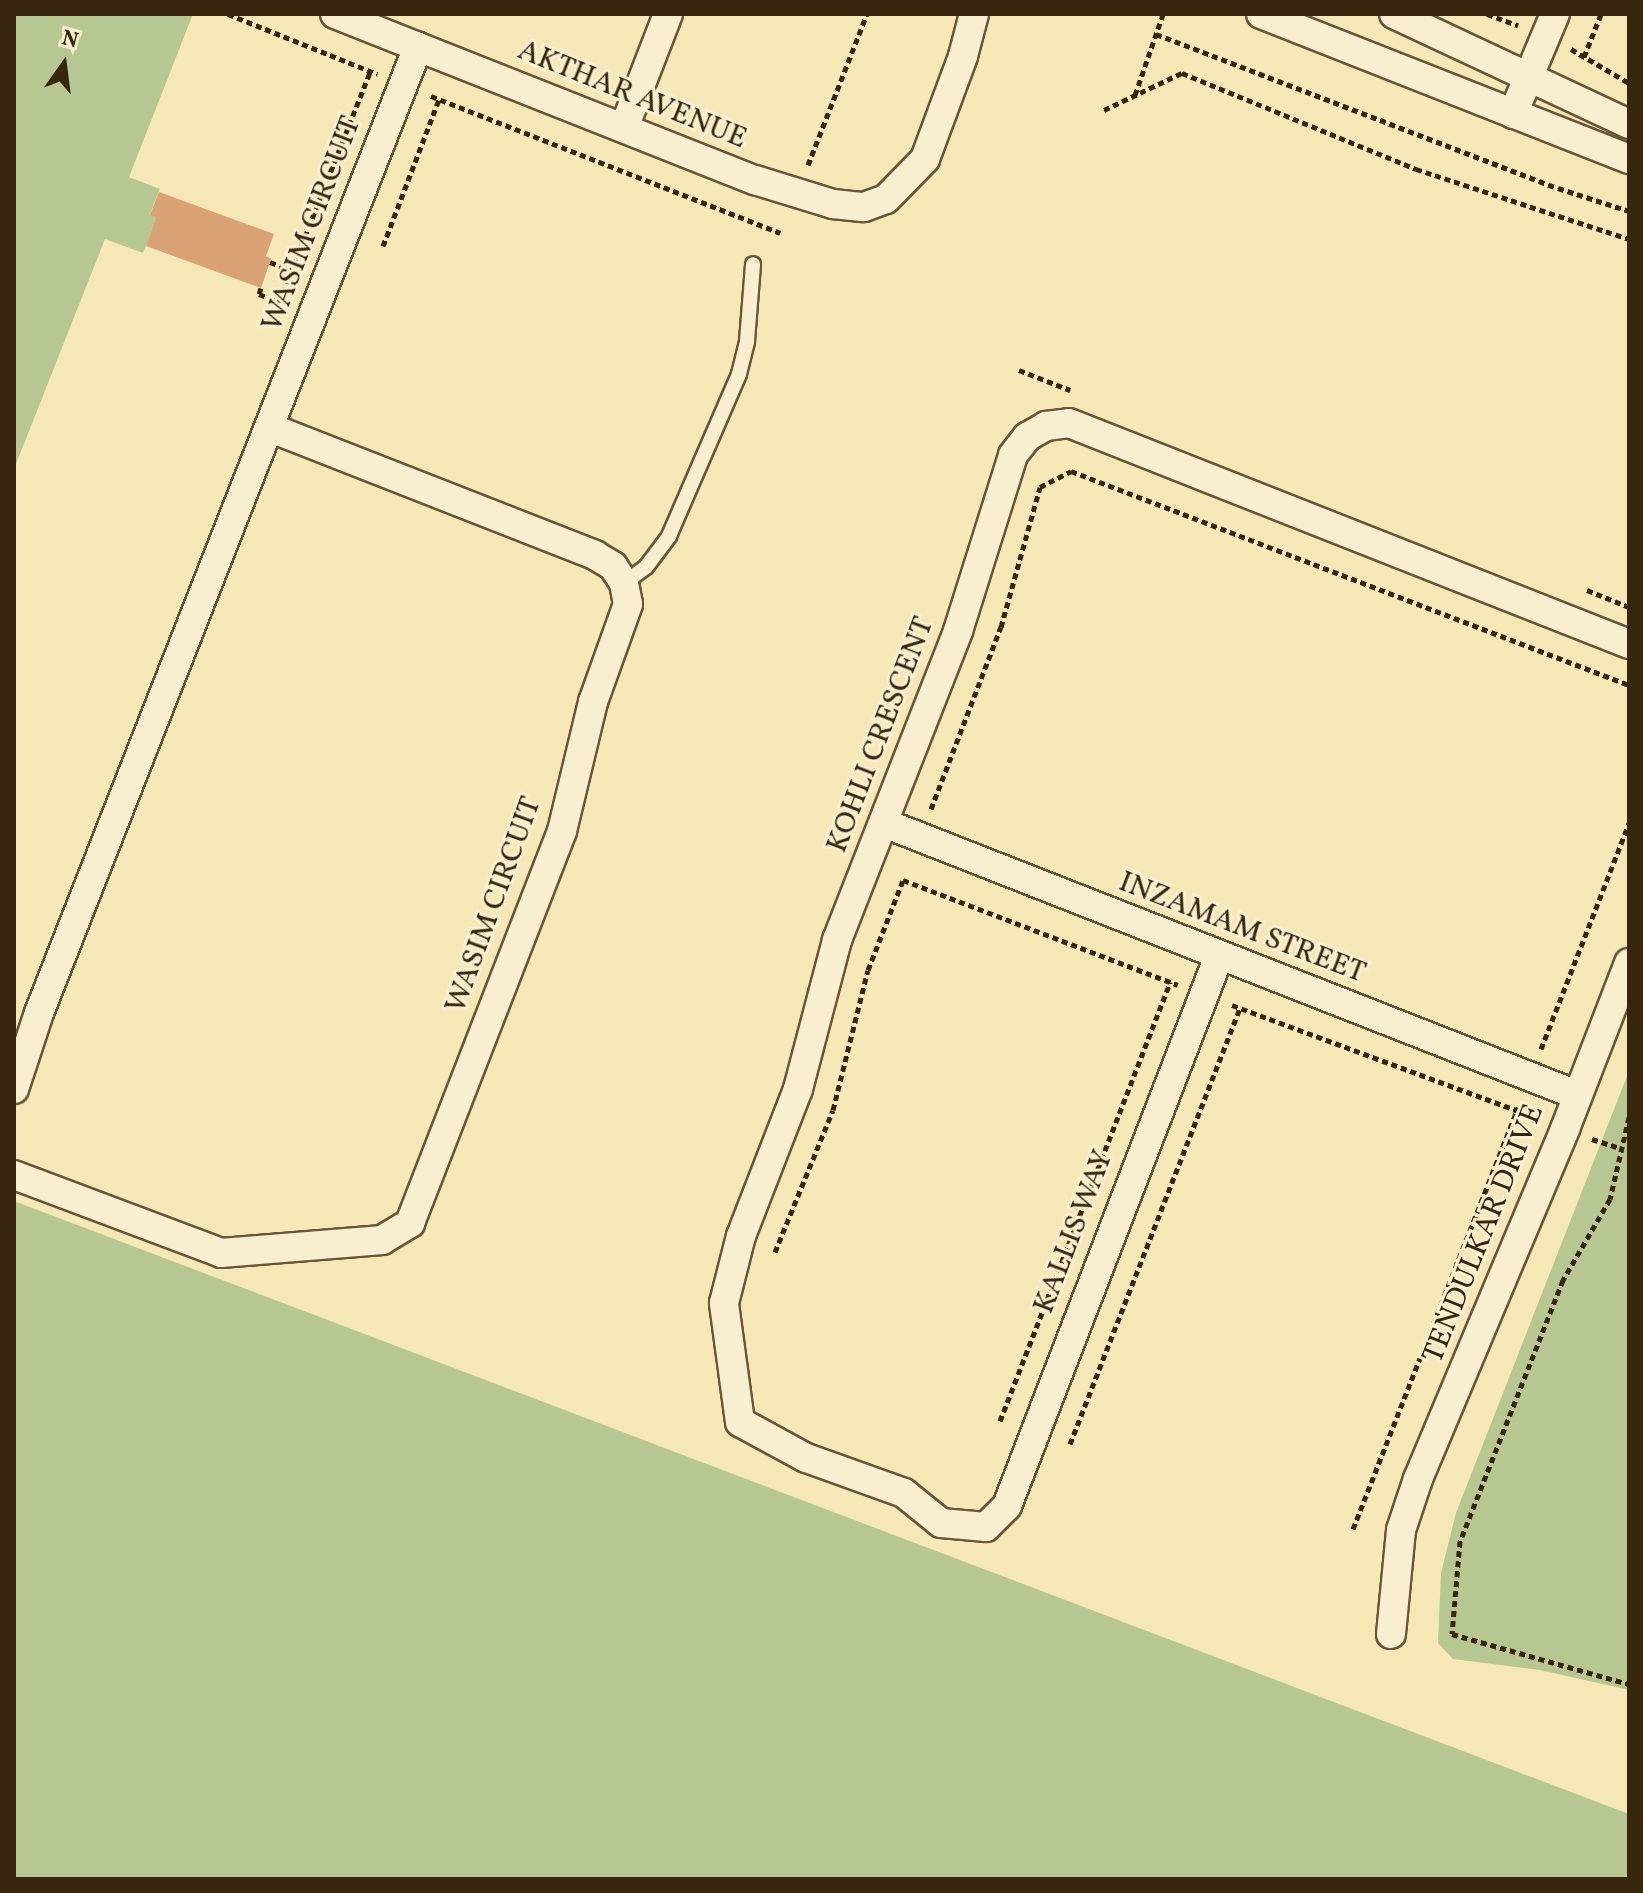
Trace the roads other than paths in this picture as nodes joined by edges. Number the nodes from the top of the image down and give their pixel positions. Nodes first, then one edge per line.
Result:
1 (335, 14) edge
2 (668, 14) edge
3 (974, 14) edge
4 (988, 14) edge
5 (1261, 14) edge
6 (1394, 14) edge
7 (1555, 14) edge
8 (418, 47) junction
9 (963, 56) junction
10 (1531, 75) junction
11 (1513, 114) junction
12 (1629, 124) edge
13 (624, 128) junction
14 (1629, 159) edge
15 (753, 264) dead end
16 (269, 427) junction
17 (624, 583) junction
18 (1629, 644) edge
19 (884, 823) junction
20 (1219, 956) junction
21 (1629, 963) edge
22 (14, 1089) edge
23 (1577, 1095) junction
24 (14, 1175) edge
25 (986, 1527) joint
26 (1391, 1634) dead end

1 - 8 street, AKTHAR AVENUE
2 - 13 street
3 - 9 street
4 - 9 street
5 - 11 street
6 - 10 street
7 - 10 street
8 - 13 street, AKTHAR AVENUE
8 - 16 street, WASIM CIRCUIT
9 - 13 street, AKTHAR AVENUE
10 - 11 street
10 - 12 street
11 - 14 street
15 - 17 lane
16 - 17 street
16 - 22 street, WASIM CIRCUIT
17 - 24 street, WASIM CIRCUIT
18 - 19 street, KOHLI CRESCENT
19 - 20 street, INZAMAM STREET
19 - 25 street, KOHLI CRESCENT
20 - 23 street, INZAMAM STREET
20 - 25 street, KALLIS WAY
21 - 23 street, TENDULKAR DRIVE
23 - 26 street, TENDULKAR DRIVE

